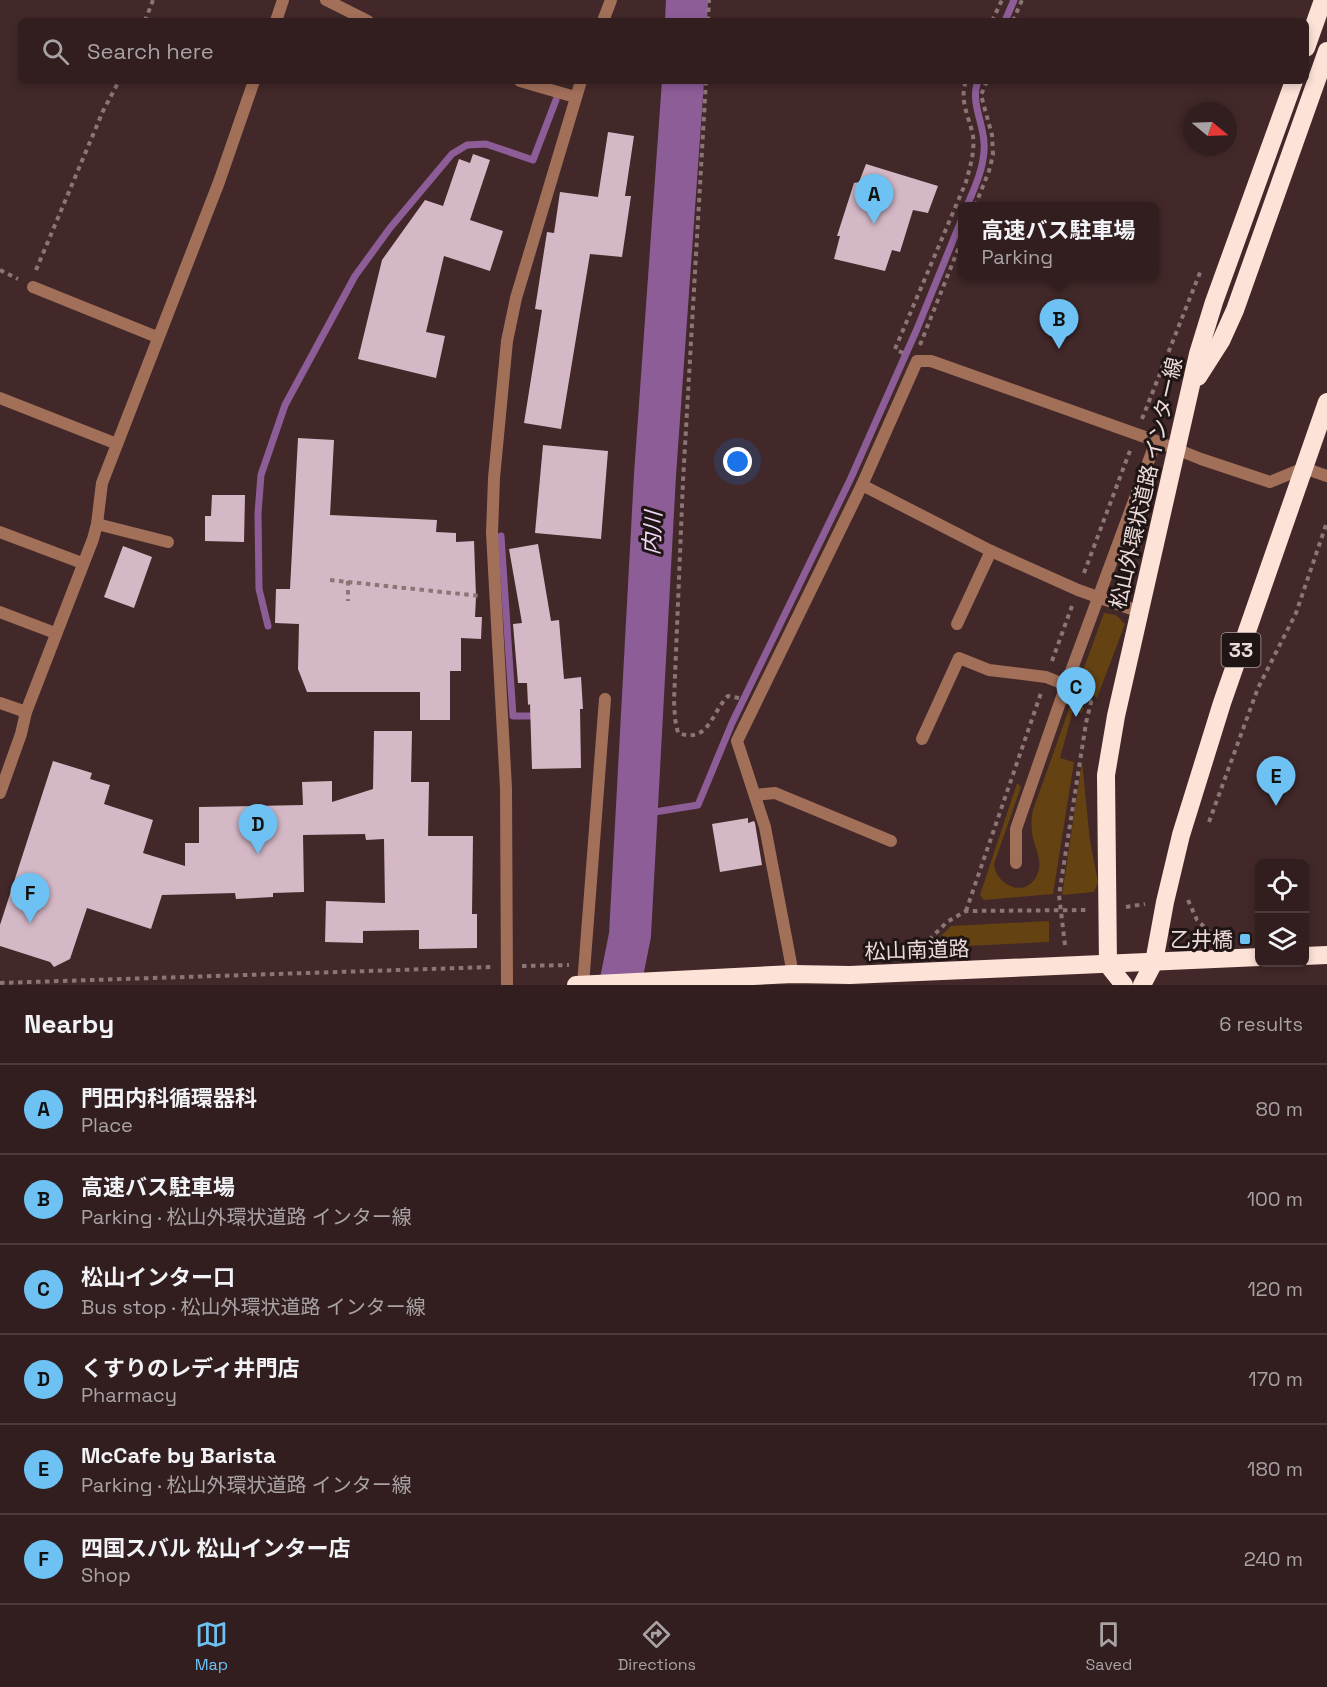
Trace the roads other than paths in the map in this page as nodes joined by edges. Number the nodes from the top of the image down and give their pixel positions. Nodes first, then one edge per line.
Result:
1 (283, 0) edge
2 (326, 0) edge
3 (611, 0) edge
4 (1323, 0) edge
5 (345, 4) edge
6 (277, 18) edge
7 (364, 18) edge
8 (604, 18) edge
9 (1309, 40) edge
10 (1327, 51) edge
11 (253, 84) edge
12 (530, 84) edge
13 (580, 84) edge
14 (1293, 84) edge
15 (576, 97) junction
16 (31, 286) road end
17 (157, 337) junction
18 (1190, 394) junction
19 (0, 398) edge
20 (1327, 402) edge
21 (1156, 441) junction
22 (117, 444) junction
23 (1177, 450) junction
24 (1304, 468) junction
25 (1327, 476) edge
26 (862, 485) junction
27 (97, 524) junction
28 (0, 532) edge
29 (168, 542) dead end
30 (991, 551) junction
31 (82, 563) junction
32 (1099, 597) junction
33 (0, 612) edge
34 (1140, 612) junction
35 (957, 624) dead end
36 (55, 633) junction
37 (1066, 685) junction
38 (605, 699) dead end
39 (0, 703) edge
40 (26, 712) junction
41 (922, 739) dead end
42 (0, 793) edge
43 (755, 795) junction
44 (891, 841) dead end
45 (1016, 863) dead end
46 (1327, 955) edge
47 (1309, 956) edge
48 (1255, 957) edge
49 (1154, 962) junction
50 (1108, 965) junction
51 (793, 974) junction
52 (934, 978) edge
53 (604, 984) edge
54 (507, 985) edge
55 (576, 985) edge
56 (583, 985) edge
57 (1124, 985) edge
58 (1142, 985) edge

1 - 6 street
2 - 5 street
3 - 8 street
4 - 9 highway
5 - 7 street
10 - 18 highway
11 - 17 street
12 - 15 street
13 - 15 street
14 - 18 highway, 松山外環状道路 インター線
15 - 54 street
16 - 17 street
17 - 22 street
18 - 23 highway, 松山外環状道路 インター線
19 - 22 street
20 - 24 highway, 33
21 - 23 street
21 - 26 street
21 - 32 street
22 - 27 street
23 - 24 street
23 - 34 highway, 松山外環状道路 インター線
24 - 25 street
24 - 49 highway, 33
26 - 30 street
26 - 43 street
27 - 29 street
27 - 31 street
28 - 31 street
30 - 32 street
30 - 35 street
31 - 36 street
32 - 34 street
32 - 37 street
33 - 36 street
34 - 50 highway, 松山外環状道路 インター線
36 - 40 street
37 - 41 street
37 - 45 street
38 - 56 street
39 - 40 street
40 - 42 street
43 - 44 street
43 - 51 street
46 - 47 highway
48 - 49 highway, 松山南道路
49 - 50 highway, 松山南道路
49 - 58 highway, 33
50 - 52 highway, 松山南道路
50 - 57 highway
51 - 52 highway, 松山南道路
51 - 53 highway, 松山南道路
53 - 56 highway, 松山南道路
55 - 56 highway, 松山南道路

